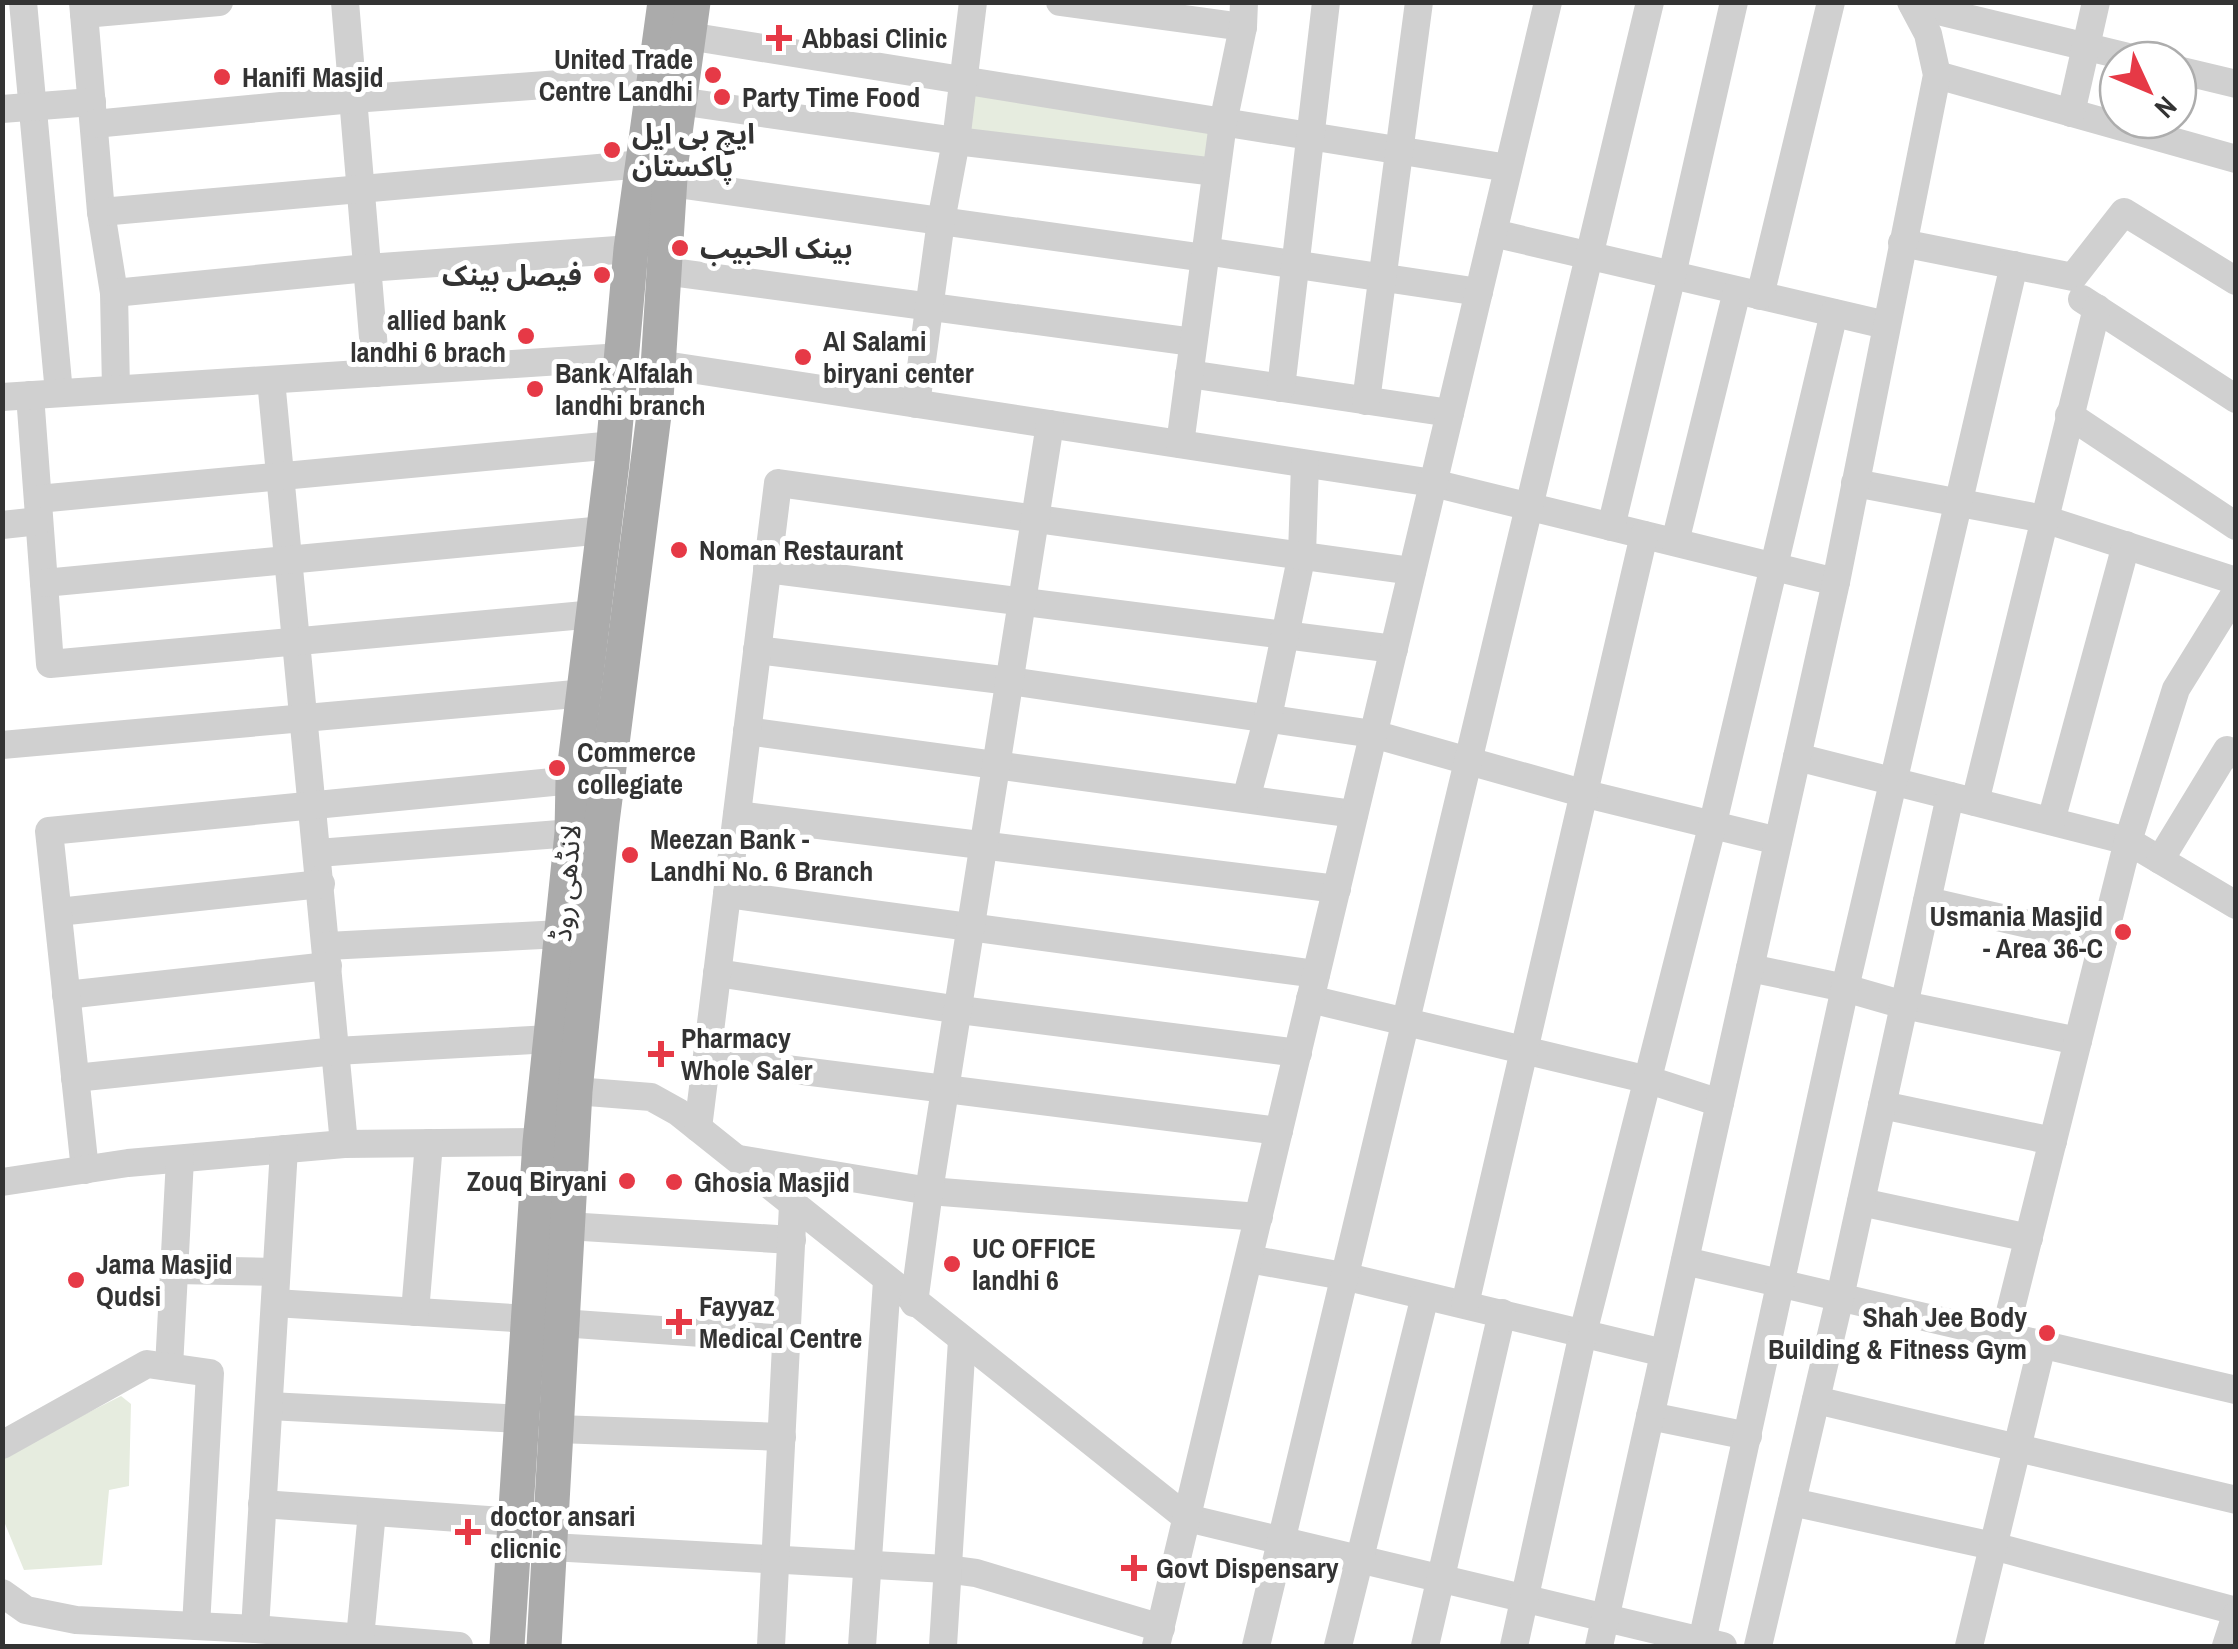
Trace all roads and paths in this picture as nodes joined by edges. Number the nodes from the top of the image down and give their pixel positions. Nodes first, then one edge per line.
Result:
1 (22, 2) edge
2 (219, 2) edge
3 (345, 2) edge
4 (664, 2) edge
5 (972, 2) edge
6 (1060, 2) edge
7 (1326, 2) edge
8 (1418, 2) edge
9 (1548, 2) edge
10 (1650, 2) edge
11 (1734, 2) edge
12 (1832, 2) edge
13 (2096, 2) edge
14 (1912, 4) edge
15 (84, 8) edge
16 (1244, 14) edge
17 (691, 20) edge
18 (2084, 46) junction
19 (2098, 50) edge
20 (1937, 75) junction
21 (2198, 75) edge
22 (962, 82) junction
23 (2236, 84) edge
24 (667, 89) junction
25 (353, 99) junction
26 (34, 106) junction
27 (2, 110) edge
28 (2071, 112) junction
29 (93, 113) junction
30 (1223, 123) junction
31 (1310, 134) junction
32 (956, 142) junction
33 (1401, 149) junction
34 (2236, 159) edge
35 (1508, 168) junction
36 (1216, 172) junction
37 (656, 174) junction
38 (360, 189) junction
39 (101, 212) junction
40 (941, 221) junction
41 (1493, 233) junction
42 (1902, 243) junction
43 (631, 249) junction
44 (1205, 255) junction
45 (1592, 257) junction
46 (1294, 264) junction
47 (2014, 266) junction
48 (367, 268) junction
49 (664, 271) junction
50 (1672, 275) junction
51 (1380, 277) junction
52 (2073, 277) junction
53 (2236, 281) edge
54 (1479, 292) junction
55 (114, 293) junction
56 (1748, 294) junction
57 (930, 306) junction
58 (2097, 308) junction
59 (1834, 313) junction
60 (1886, 325) junction
61 (1194, 342) junction
62 (622, 347) junction
63 (658, 366) junction
64 (376, 373) junction
65 (1189, 374) junction
66 (271, 380) junction
67 (1281, 388) junction
68 (116, 389) junction
69 (60, 393) junction
70 (16, 396) edge
71 (618, 396) junction
72 (2236, 399) edge
73 (1366, 401) junction
74 (916, 404) junction
75 (1450, 413) junction
76 (2068, 415) junction
77 (1050, 424) junction
78 (1180, 444) junction
79 (614, 445) junction
80 (1305, 464) junction
81 (280, 476) junction
82 (1855, 483) junction
83 (1433, 484) junction
84 (1958, 503) junction
85 (1528, 508) junction
86 (39, 510) junction
87 (2044, 518) junction
88 (1036, 519) junction
89 (2, 525) edge
90 (2236, 526) edge
91 (1611, 527) junction
92 (604, 530) junction
93 (1644, 535) junction
94 (1675, 542) junction
95 (2126, 545) junction
96 (1302, 554) junction
97 (289, 560) junction
98 (1772, 566) junction
99 (767, 569) junction
100 (1412, 571) junction
101 (2236, 581) edge
102 (1836, 582) junction
103 (44, 583) junction
104 (2236, 592) edge
105 (1024, 600) junction
106 (595, 614) junction
107 (2211, 632) junction
108 (1282, 636) junction
109 (297, 642) junction
110 (2236, 647) edge
111 (1394, 649) junction
112 (757, 650) junction
113 (1010, 681) junction
114 (586, 693) junction
115 (1268, 717) junction
116 (306, 719) junction
117 (747, 732) junction
118 (1374, 734) junction
119 (2, 744) edge
120 (2236, 755) edge
121 (1797, 757) junction
122 (1469, 760) junction
123 (996, 764) junction
124 (574, 780) junction
125 (1894, 780) junction
126 (1582, 793) junction
127 (1246, 799) junction
128 (1962, 799) junction
129 (314, 806) junction
130 (1354, 814) junction
131 (737, 816) junction
132 (2052, 822) junction
133 (1712, 827) junction
134 (572, 833) junction
135 (1778, 841) junction
136 (2128, 841) junction
137 (984, 848) junction
138 (318, 853) junction
139 (2160, 860) junction
140 (321, 884) junction
141 (1337, 889) junction
142 (727, 894) junction
143 (1927, 901) junction
144 (2236, 905) edge
145 (58, 912) junction
146 (971, 928) junction
147 (561, 934) junction
148 (2103, 941) junction
149 (328, 956) junction
150 (1750, 968) junction
151 (717, 973) junction
152 (1313, 987) junction
153 (1845, 988) junction
154 (66, 995) junction
155 (1904, 1005) junction
156 (960, 1010) junction
157 (1406, 1020) junction
158 (550, 1039) junction
159 (2078, 1041) junction
160 (336, 1051) junction
161 (1298, 1053) junction
162 (1524, 1053) junction
163 (707, 1059) junction
164 (75, 1078) junction
165 (1649, 1080) junction
166 (945, 1088) junction
167 (576, 1091) junction
168 (1720, 1103) junction
169 (1882, 1106) junction
170 (698, 1128) junction
171 (1279, 1131) junction
172 (2053, 1141) junction
173 (540, 1142) junction
174 (430, 1143) junction
175 (344, 1144) junction
176 (284, 1149) junction
177 (735, 1158) junction
178 (180, 1159) junction
179 (85, 1170) junction
180 (2, 1182) edge
181 (929, 1191) junction
182 (1860, 1202) junction
183 (793, 1205) junction
184 (1259, 1216) junction
185 (567, 1226) junction
186 (2029, 1238) junction
187 (792, 1240) junction
188 (1248, 1259) junction
189 (1684, 1261) junction
190 (174, 1270) junction
191 (276, 1272) junction
192 (1343, 1276) junction
193 (887, 1281) junction
194 (1782, 1284) junction
195 (1425, 1296) junction
196 (1840, 1297) junction
197 (914, 1303) junction
198 (274, 1304) junction
199 (1465, 1304) junction
200 (415, 1312) junction
201 (1502, 1313) junction
202 (545, 1321) junction
203 (1582, 1333) junction
204 (2004, 1336) junction
205 (786, 1339) junction
206 (962, 1340) junction
207 (2042, 1345) junction
208 (1664, 1353) junction
209 (169, 1367) junction
210 (2236, 1390) edge
211 (1816, 1400) junction
212 (268, 1406) junction
213 (1650, 1416) junction
214 (522, 1419) junction
215 (556, 1429) junction
216 (1748, 1436) junction
217 (782, 1437) junction
218 (2, 1444) edge
219 (2019, 1448) junction
220 (2236, 1500) edge
221 (1792, 1502) junction
222 (262, 1504) junction
223 (372, 1512) junction
224 (1187, 1518) junction
225 (515, 1522) junction
226 (1280, 1540) junction
227 (1993, 1546) junction
228 (551, 1547) junction
229 (1358, 1559) junction
230 (776, 1561) junction
231 (865, 1566) junction
232 (946, 1568) junction
233 (1442, 1578) junction
234 (2, 1593) edge
235 (1526, 1598) junction
236 (2236, 1613) edge
237 (1605, 1618) junction
238 (196, 1626) junction
239 (255, 1630) junction
240 (1158, 1637) edge
241 (360, 1638) junction
242 (1708, 1645) edge
243 (459, 1646) edge
244 (506, 1646) edge
245 (544, 1646) edge
246 (771, 1646) edge
247 (862, 1646) edge
248 (943, 1646) edge
249 (1256, 1646) edge
250 (1338, 1646) edge
251 (1425, 1646) edge
252 (1514, 1646) edge
253 (1599, 1646) edge
254 (1758, 1646) edge
255 (1969, 1646) edge
256 (2226, 1646) edge

1 - 26 street
2 - 15 street
3 - 25 street
4 - 24 main road, لانڈھی روڈ
5 - 22 street
6 - 16 street
7 - 31 street
8 - 33 street
9 - 35 street
10 - 45 street
11 - 50 street
12 - 56 street
13 - 18 street
14 - 18 street
14 - 20 street
15 - 29 street
16 - 30 street
17 - 22 street
17 - 24 main road, لانڈھی روڈ
18 - 19 street
18 - 28 street
20 - 28 street
20 - 42 street
21 - 23 street
22 - 30 street
22 - 32 street
24 - 25 street
24 - 32 street
24 - 37 main road, لانڈھی روڈ
25 - 29 street
25 - 38 street
26 - 27 street
26 - 29 street
26 - 69 street
28 - 34 street
29 - 39 street
30 - 31 street
30 - 36 street
31 - 33 street
31 - 46 street
32 - 36 street
32 - 40 street
33 - 35 street
33 - 51 street
35 - 41 street
36 - 44 street
37 - 38 street
37 - 40 street
37 - 43 main road, لانڈھی روڈ
37 - 49 main road, لانڈھی روڈ
38 - 39 street
38 - 48 street
39 - 55 street
40 - 44 street
40 - 57 street
41 - 45 street
41 - 54 street
42 - 47 street
42 - 60 street
43 - 48 street
43 - 62 main road, لانڈھی روڈ
44 - 46 street
44 - 61 street
45 - 50 street
45 - 85 street
46 - 51 street
46 - 67 street
47 - 52 street
47 - 84 street
48 - 55 street
48 - 64 street
49 - 57 street
49 - 63 main road, لانڈھی روڈ
50 - 56 street
50 - 91 street
51 - 54 street
51 - 73 street
52 - 53 street
52 - 58 street
54 - 75 street
55 - 68 street
56 - 59 street
56 - 94 street
57 - 61 street
57 - 74 street
58 - 72 street
58 - 76 street
59 - 60 street
59 - 98 street
60 - 82 street
61 - 65 street
62 - 63 main road
62 - 64 street
62 - 71 main road, لانڈھی روڈ
63 - 71 main road
63 - 74 street
63 - 167 main road, لانڈھی روڈ
64 - 66 street
65 - 67 street
65 - 78 street
66 - 68 street
66 - 81 street
67 - 73 street
68 - 69 street
69 - 70 street
70 - 86 street
71 - 79 main road, لانڈھی روڈ
73 - 75 street
74 - 77 street
75 - 83 street
76 - 87 street
76 - 90 street
77 - 78 street
77 - 88 street
78 - 80 street
79 - 81 street
79 - 92 main road, لانڈھی روڈ
80 - 83 street
80 - 96 street
81 - 86 street
81 - 97 street
82 - 84 street
82 - 102 street
83 - 85 street
83 - 100 street
84 - 87 street
84 - 125 street
85 - 91 street
85 - 122 street
86 - 89 street
86 - 103 street
87 - 95 street
87 - 128 street
88 - 96 street
88 - 99 street
88 - 105 street
91 - 93 street
92 - 97 street
92 - 106 main road, لانڈھی روڈ
93 - 94 street
93 - 126 street
94 - 98 street
95 - 101 street
95 - 132 street
96 - 100 street
96 - 108 street
97 - 103 street
97 - 109 street
98 - 102 street
98 - 133 street
99 - 105 street
99 - 112 street
100 - 111 street
102 - 121 street
103 - 109 street
104 - 107 street
105 - 108 street
105 - 113 street
106 - 109 street
106 - 114 main road, لانڈھی روڈ
107 - 110 street
107 - 136 street
108 - 111 street
108 - 115 street
109 - 116 street
111 - 118 street
112 - 113 street
112 - 117 street
113 - 115 street
113 - 123 street
114 - 116 street
114 - 124 main road, لانڈھی روڈ
115 - 118 street
115 - 127 street
116 - 119 street
116 - 129 street
117 - 123 street
117 - 131 street
118 - 122 street
118 - 130 street
120 - 139 street
121 - 125 street
121 - 135 street
122 - 126 street
122 - 157 street
123 - 127 street
123 - 137 street
124 - 129 street
124 - 134 main road, لانڈھی روڈ
125 - 128 street
125 - 153 street
126 - 133 street
126 - 162 street
127 - 130 street
128 - 132 street
128 - 143 street
129 - 138 street
129 - 145 street
130 - 141 street
131 - 137 street
131 - 142 street
132 - 136 street
133 - 135 street
133 - 165 street
134 - 138 street
134 - 147 main road, لانڈھی روڈ
135 - 150 street
136 - 139 street
136 - 148 street
137 - 141 street
137 - 146 street
138 - 140 street
139 - 144 street
140 - 145 street
140 - 149 street
141 - 152 street
142 - 146 street
142 - 151 street
143 - 148 street
143 - 155 street
145 - 154 street
146 - 152 street
146 - 156 street
147 - 149 street
147 - 158 main road, لانڈھی روڈ
148 - 159 street
149 - 154 street
149 - 160 street
150 - 153 street
150 - 168 street
151 - 156 street
151 - 163 street
152 - 157 street
152 - 161 street
153 - 155 street
153 - 194 street
154 - 164 street
155 - 159 street
155 - 169 street
156 - 161 street
156 - 166 street
157 - 162 street
157 - 192 street
158 - 160 street
158 - 173 main road, لانڈھی روڈ
159 - 172 street
160 - 164 street
160 - 175 street
161 - 171 street
162 - 165 street
162 - 199 street
163 - 166 street
163 - 170 street
164 - 179 street
165 - 168 street
165 - 203 street
166 - 171 street
166 - 181 street
167 - 170 street
167 - 185 main road, لانڈھی روڈ
168 - 189 street
169 - 172 street
169 - 182 street
170 - 177 street
171 - 184 street
172 - 186 street
173 - 174 street
173 - 202 main road, لانڈھی روڈ
174 - 175 street
174 - 200 street
175 - 176 street
176 - 178 street
176 - 191 street
177 - 181 street
177 - 183 street
178 - 179 street
178 - 190 street
179 - 180 street
181 - 184 street
181 - 197 street
182 - 186 street
182 - 196 street
183 - 187 street
183 - 193 street
184 - 188 street
185 - 187 street
185 - 202 main road, لانڈھی روڈ
186 - 204 street
187 - 205 street
188 - 192 street
188 - 224 street
189 - 194 street
189 - 208 street
190 - 191 street
190 - 209 street
191 - 198 street
192 - 195 street
192 - 226 street
193 - 197 street
193 - 231 street
194 - 196 street
194 - 216 street
195 - 199 street
195 - 229 street
196 - 204 street
196 - 211 street
197 - 206 street
198 - 200 street
198 - 212 street
199 - 201 street
200 - 202 street
201 - 203 street
201 - 233 street
202 - 205 street
202 - 214 main road, لانڈھی روڈ
202 - 215 main road, لانڈھی روڈ
203 - 208 street
203 - 235 street
204 - 207 street
205 - 217 street
206 - 224 street
206 - 232 street
207 - 210 street
207 - 219 street
208 - 213 street
209 - 218 street
209 - 238 street
211 - 219 street
211 - 221 street
212 - 214 street
212 - 222 street
213 - 216 street
213 - 237 street
214 - 225 main road, لانڈھی روڈ
215 - 217 street
215 - 228 main road, لانڈھی روڈ
216 - 242 street
217 - 230 street
219 - 220 street
219 - 227 street
221 - 227 street
221 - 254 street
222 - 223 street
222 - 239 street
223 - 225 street
223 - 241 street
224 - 226 street
224 - 240 street
225 - 244 main road, لانڈھی روڈ
226 - 229 street
226 - 249 street
227 - 236 street
227 - 255 street
228 - 230 street
228 - 245 main road, لانڈھی روڈ
229 - 233 street
229 - 250 street
230 - 231 street
230 - 246 street
231 - 232 street
231 - 247 street
232 - 240 street
232 - 248 street
233 - 235 street
233 - 251 street
234 - 238 street
235 - 237 street
235 - 252 street
236 - 256 street
237 - 242 street
237 - 253 street
238 - 239 street
239 - 241 street
241 - 243 street

